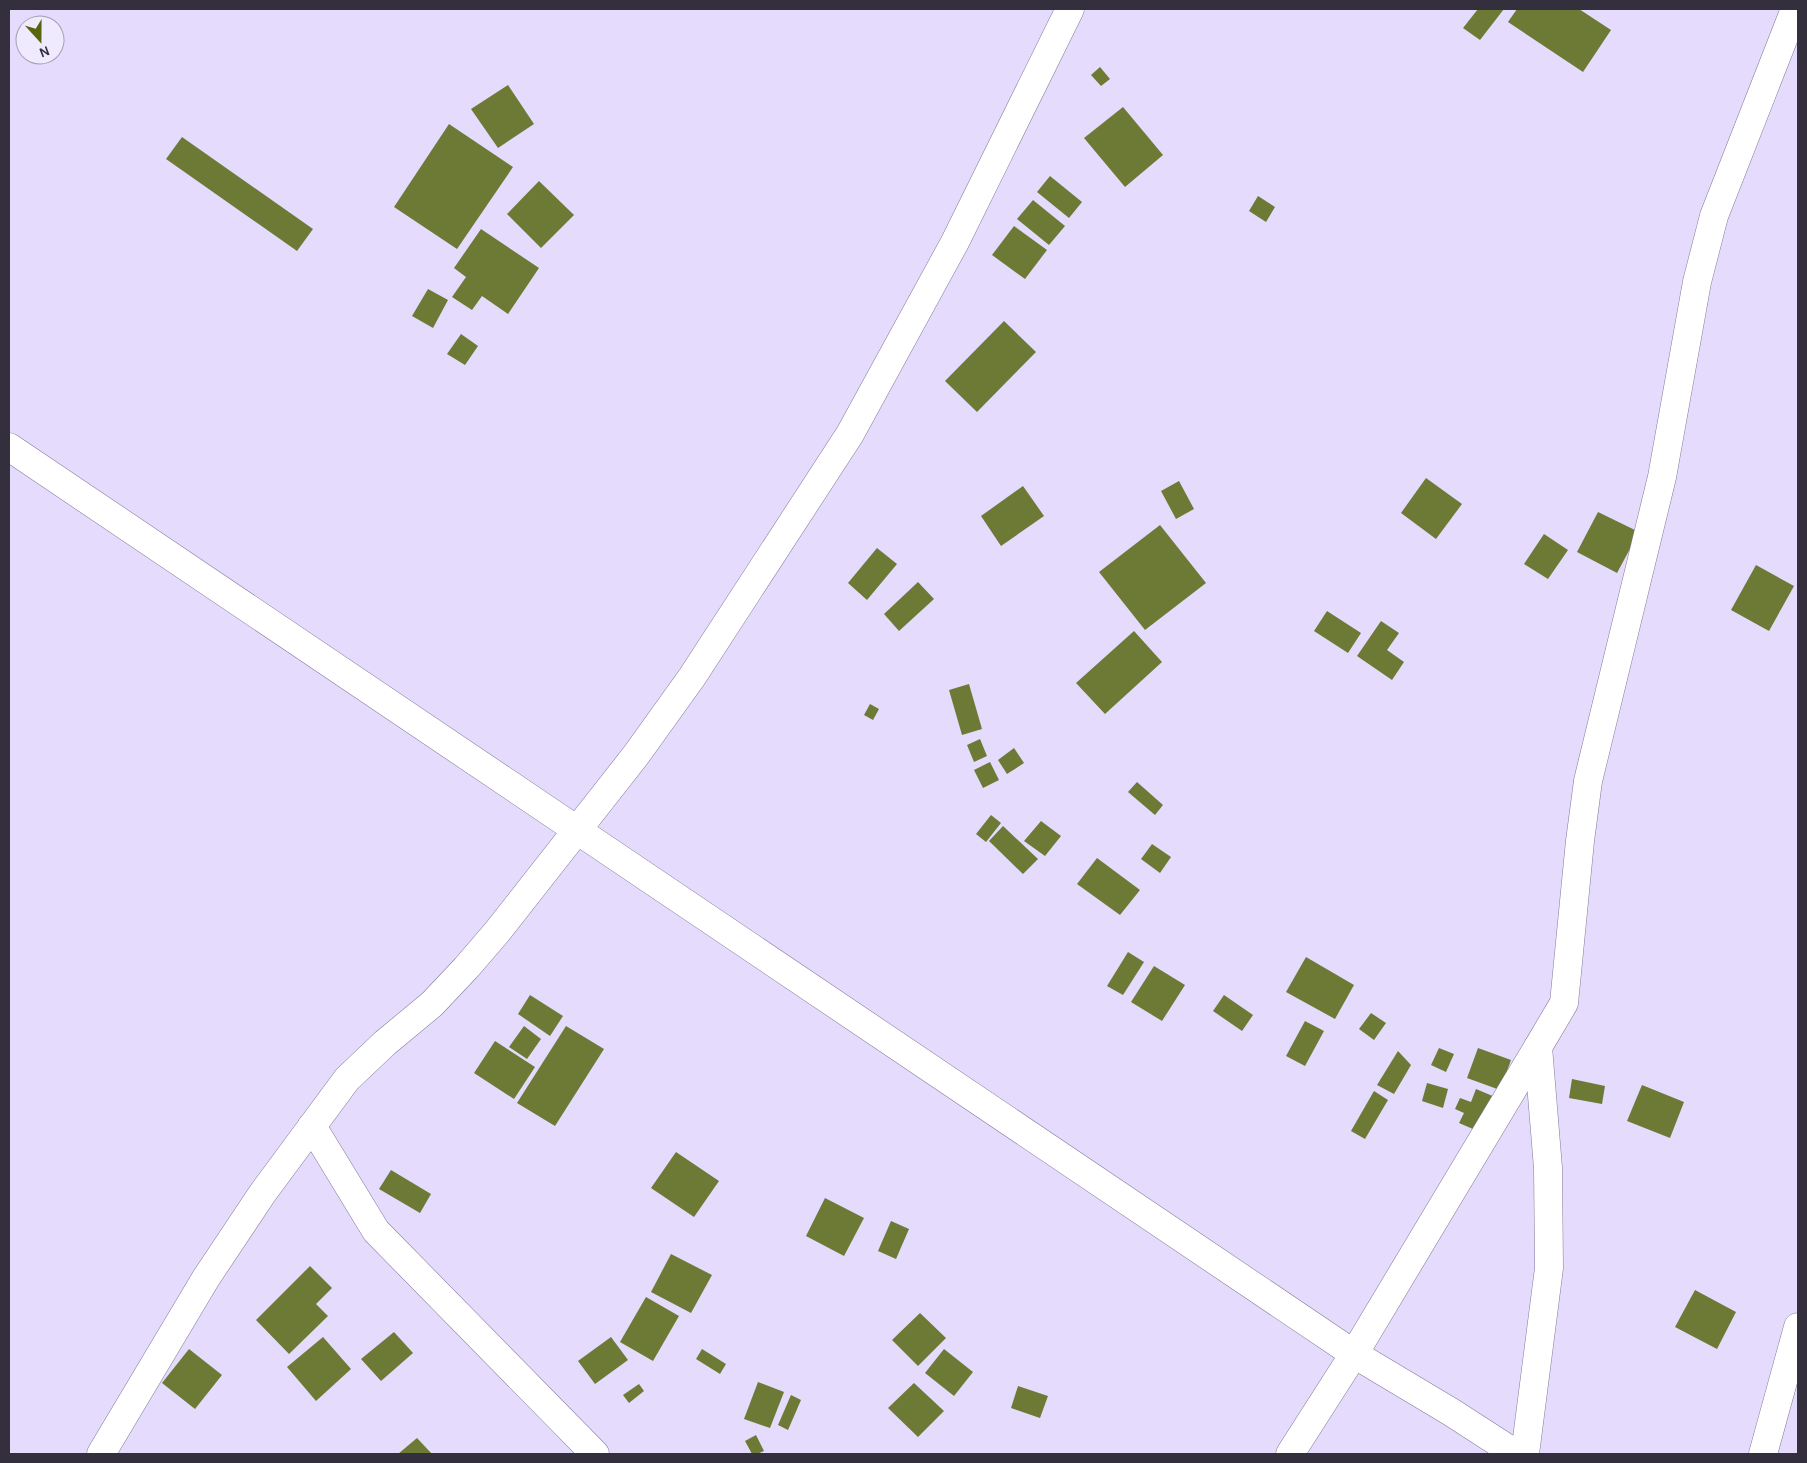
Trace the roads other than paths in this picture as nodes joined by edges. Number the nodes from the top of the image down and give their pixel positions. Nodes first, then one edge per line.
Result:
1 (1070, 9) edge
2 (1795, 9) edge
3 (9, 447) edge
4 (577, 829) junction
5 (1538, 1047) junction
6 (312, 1126) junction
7 (1798, 1327) edge
8 (1354, 1354) junction
9 (101, 1454) edge
10 (595, 1454) edge
11 (1290, 1454) edge
12 (1516, 1454) edge
13 (1525, 1454) edge
14 (1764, 1454) edge

1 - 4 street
2 - 5 street
3 - 4 street
4 - 6 street
4 - 8 street
5 - 8 street
5 - 13 street
6 - 9 street
6 - 10 street
7 - 14 street
8 - 11 street
8 - 12 street

